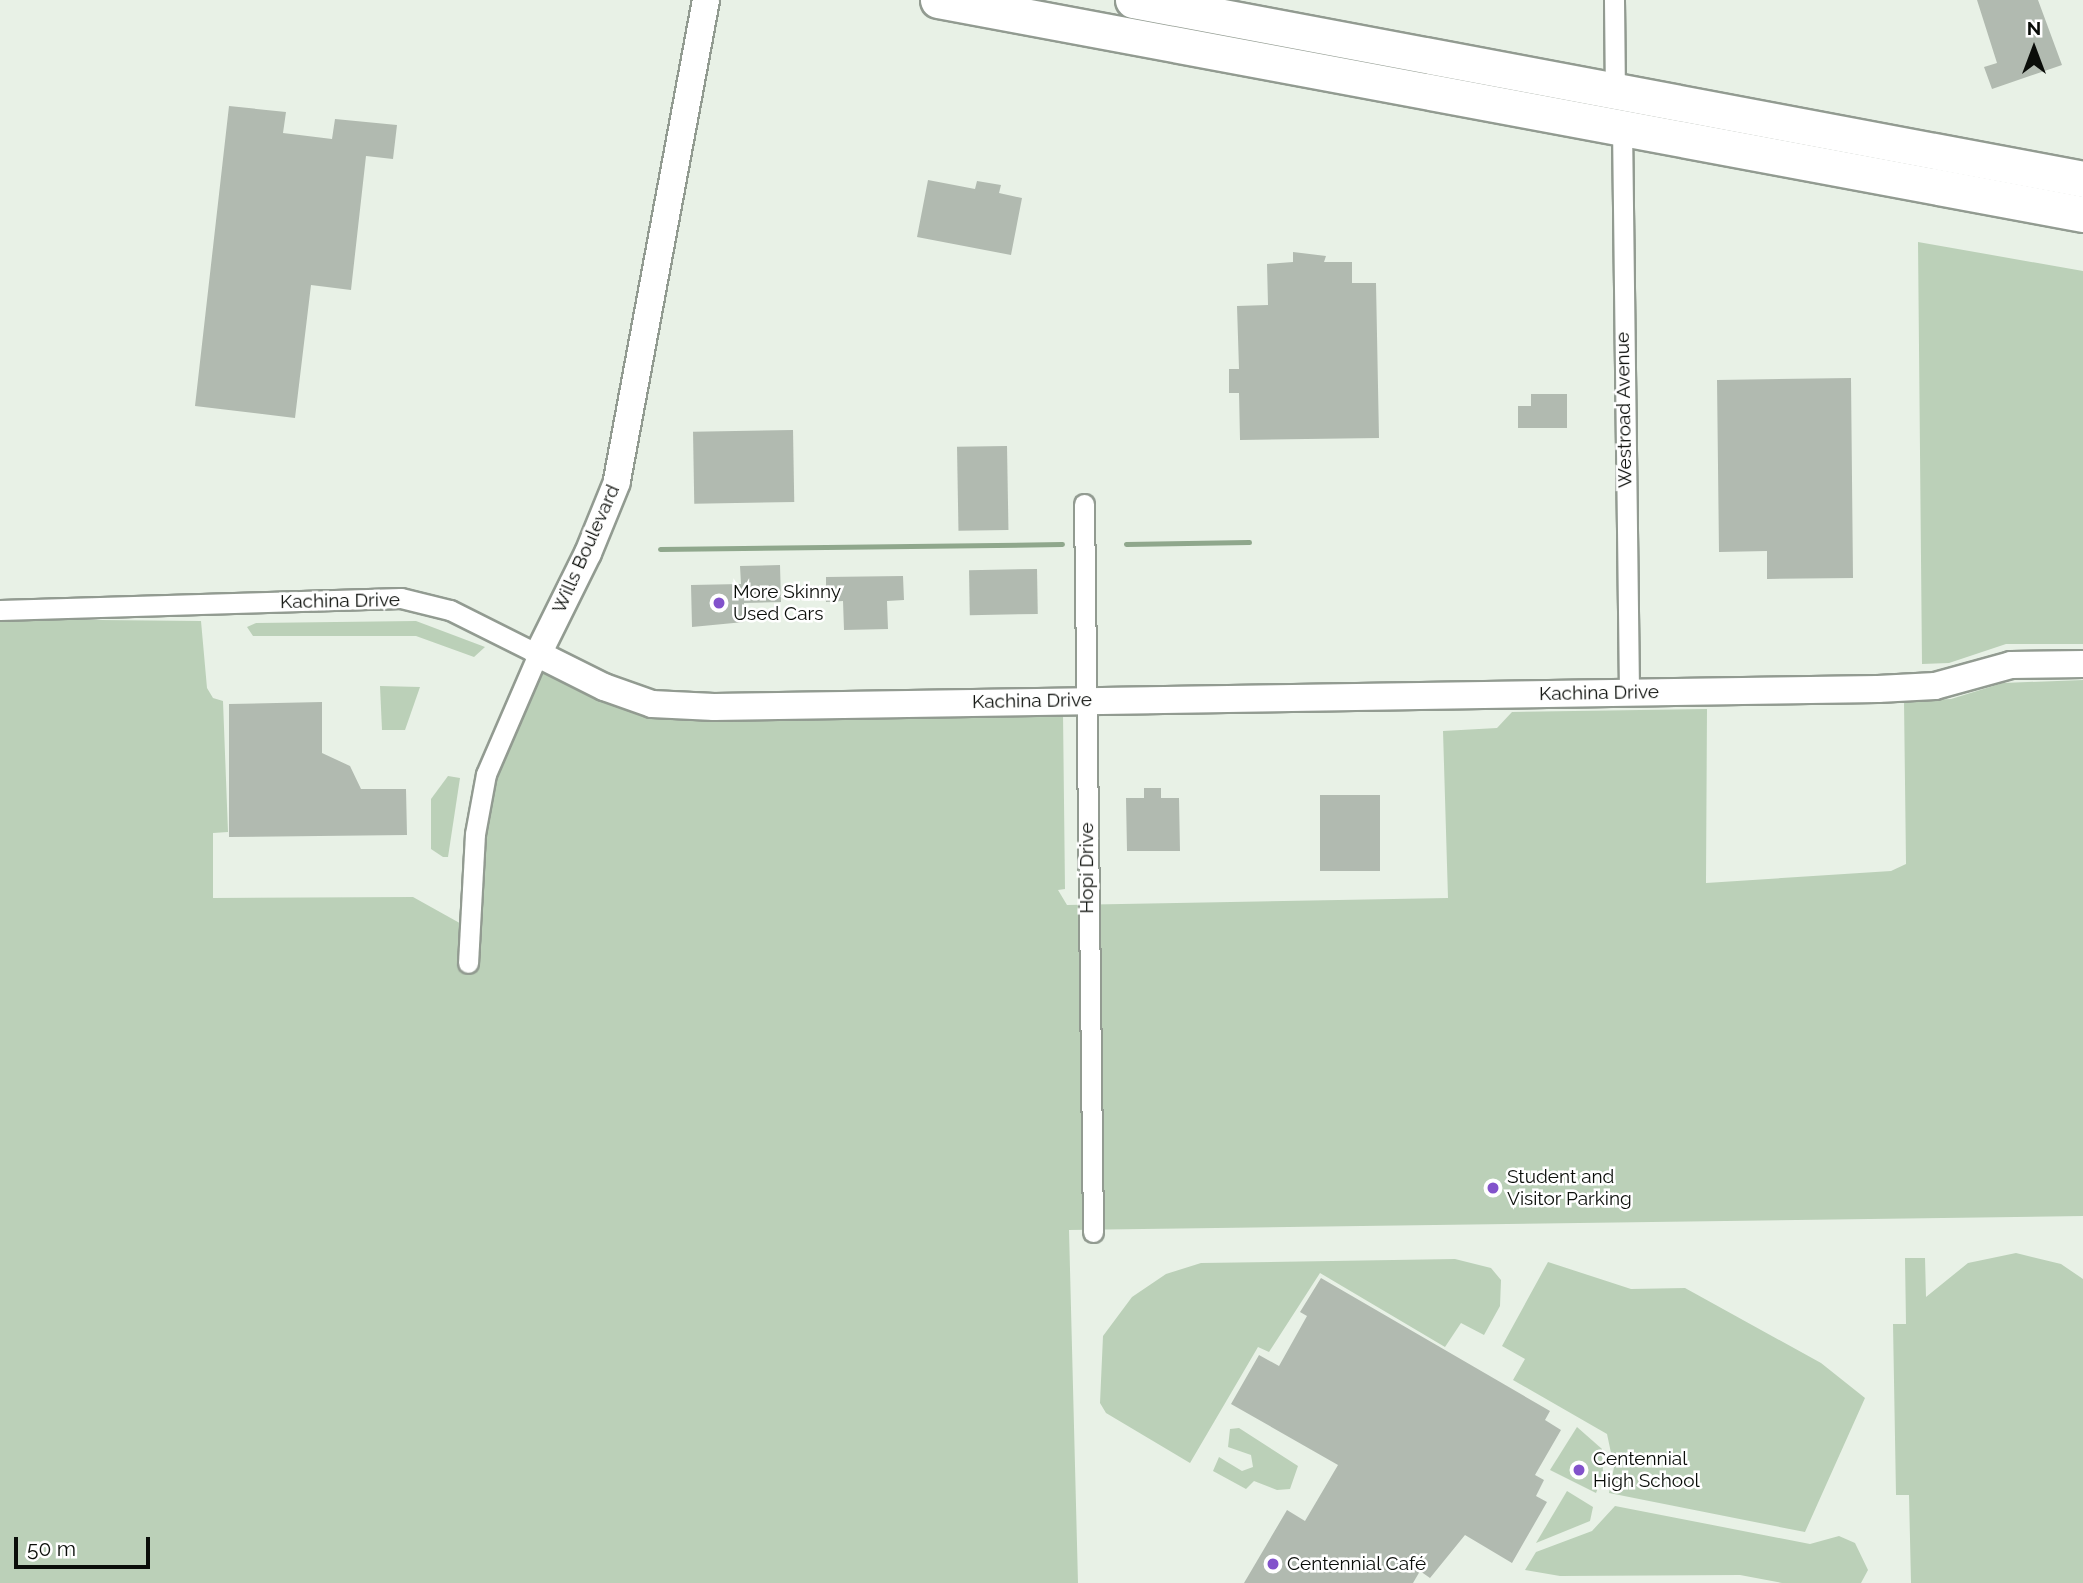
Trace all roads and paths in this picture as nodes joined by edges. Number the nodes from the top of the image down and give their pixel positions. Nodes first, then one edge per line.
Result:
1 (706, 0) edge
2 (939, 0) edge
3 (1133, 0) edge
4 (1614, 0) edge
5 (1615, 89) junction
6 (1622, 126) junction
7 (2083, 179) edge
8 (2083, 214) edge
9 (1084, 504) dead end
10 (0, 610) edge
11 (538, 654) junction
12 (2083, 664) edge
13 (1629, 693) junction
14 (1087, 700) junction
15 (468, 963) dead end
16 (1093, 1232) dead end

1 - 11 street, Wills Boulevard
2 - 6 highway
3 - 5 highway
4 - 5 street
5 - 7 highway
6 - 8 highway
6 - 13 street, Westroad Avenue
9 - 14 street, Hopi Drive
10 - 11 street, Kachina Drive
11 - 14 street, Kachina Drive
11 - 15 street, Wills Boulevard
12 - 13 street, Kachina Drive
13 - 14 street, Kachina Drive
14 - 16 street, Hopi Drive

